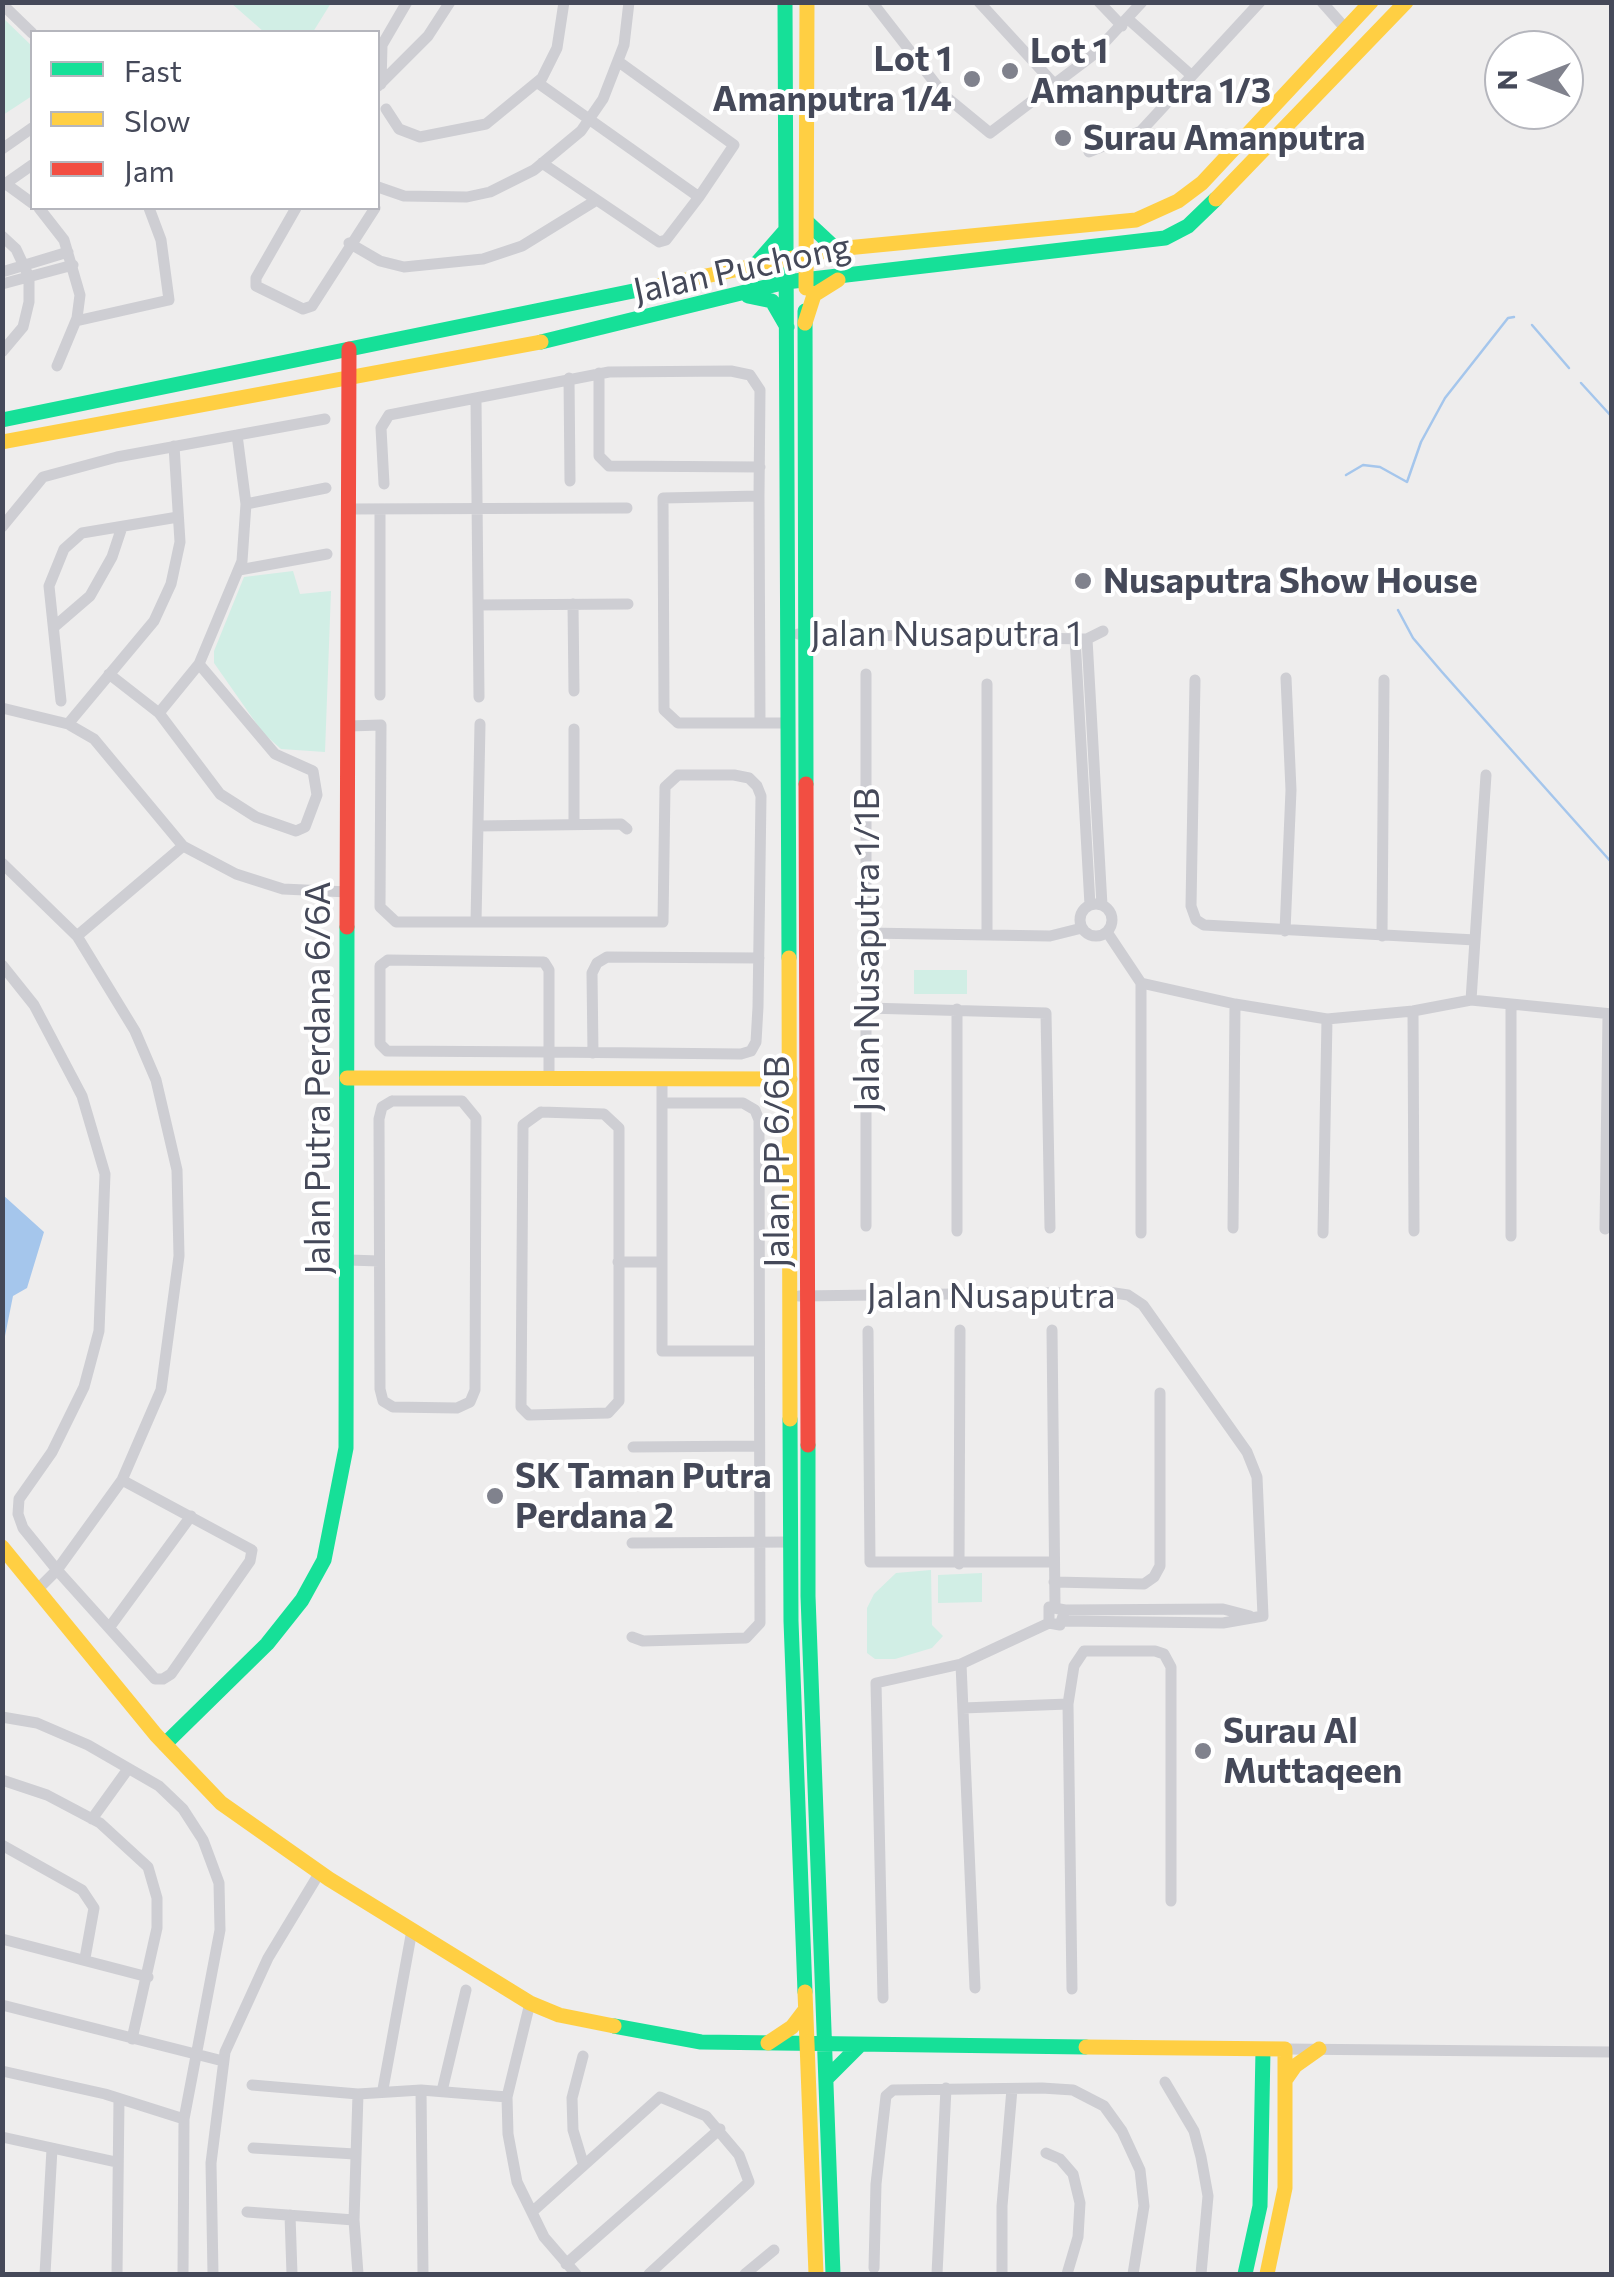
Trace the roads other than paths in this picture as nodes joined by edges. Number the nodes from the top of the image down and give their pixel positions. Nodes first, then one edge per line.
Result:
1 (407, 2) edge
2 (450, 2) edge
3 (564, 2) edge
4 (628, 2) edge
5 (785, 2) edge
6 (807, 2) edge
7 (872, 2) edge
8 (979, 2) edge
9 (1099, 2) edge
10 (1142, 2) edge
11 (1260, 2) edge
12 (1322, 2) edge
13 (1371, 2) edge
14 (2, 4) edge
15 (1403, 5) edge
16 (1125, 22) junction
17 (1345, 28) junction
18 (30, 31) edge
19 (618, 62) junction
20 (380, 72) edge
21 (1191, 75) junction
22 (1331, 78) junction
23 (538, 83) junction
24 (380, 84) edge
25 (1056, 86) junction
26 (386, 109) dead end
27 (590, 117) junction
28 (30, 129) edge
29 (2, 149) edge
30 (1089, 152) dead end
31 (542, 163) junction
32 (30, 166) edge
33 (4, 185) edge
34 (382, 190) edge
35 (700, 196) junction
36 (30, 201) edge
37 (594, 201) junction
38 (49, 210) edge
39 (150, 210) edge
40 (295, 210) edge
41 (373, 210) edge
42 (806, 222) junction
43 (785, 231) junction
44 (2, 236) edge
45 (349, 243) junction
46 (836, 249) junction
47 (806, 255) junction
48 (785, 258) junction
49 (71, 259) junction
50 (756, 264) junction
51 (2, 272) edge
52 (27, 272) junction
53 (852, 274) junction
54 (806, 279) junction
55 (786, 282) junction
56 (2, 284) edge
57 (734, 296) junction
58 (76, 321) junction
59 (805, 323) junction
60 (786, 327) junction
61 (349, 349) junction
62 (2, 352) edge
63 (58, 366) dead end
64 (599, 373) junction
65 (570, 378) junction
66 (348, 379) junction
67 (476, 400) junction
68 (326, 418) dead end
69 (2, 420) edge
70 (237, 434) junction
71 (2, 442) edge
72 (174, 446) junction
73 (760, 466) junction
74 (570, 482) dead end
75 (384, 484) dead end
76 (326, 488) dead end
77 (759, 496) junction
78 (246, 504) junction
79 (627, 508) dead end
80 (348, 509) junction
81 (380, 509) junction
82 (478, 509) junction
83 (178, 518) junction
84 (2, 527) edge
85 (122, 527) junction
86 (327, 554) dead end
87 (239, 570) junction
88 (478, 604) junction
89 (573, 604) junction
90 (628, 604) dead end
91 (54, 627) junction
92 (1103, 630) dead end
93 (796, 634) junction
94 (1081, 639) junction
95 (199, 664) junction
96 (109, 674) junction
97 (866, 674) dead end
98 (1286, 678) dead end
99 (1195, 680) dead end
100 (1384, 680) dead end
101 (987, 684) dead end
102 (574, 691) dead end
103 (380, 695) dead end
104 (480, 698) dead end
105 (61, 702) dead end
106 (2, 708) edge
107 (159, 713) junction
108 (760, 723) junction
109 (788, 723) junction
110 (68, 724) junction
111 (480, 724) dead end
112 (348, 726) junction
113 (574, 729) dead end
114 (1096, 764) junction
115 (1082, 766) junction
116 (1486, 776) dead end
117 (1099, 798) junction
118 (1084, 800) junction
119 (574, 824) junction
120 (478, 826) junction
121 (627, 829) dead end
122 (183, 846) junction
123 (2, 862) edge
124 (348, 892) junction
125 (1096, 905) junction
126 (476, 922) junction
127 (1082, 928) junction
128 (1285, 931) junction
129 (1107, 932) junction
130 (868, 934) junction
131 (987, 934) junction
132 (77, 936) junction
133 (1382, 936) junction
134 (1475, 940) junction
135 (759, 958) junction
136 (2, 965) edge
137 (1140, 983) junction
138 (1471, 1000) junction
139 (1235, 1004) junction
140 (1511, 1005) junction
141 (868, 1008) junction
142 (957, 1008) junction
143 (1413, 1012) junction
144 (1610, 1014) edge
145 (1327, 1019) junction
146 (549, 1052) junction
147 (593, 1053) junction
148 (348, 1078) junction
149 (549, 1078) junction
150 (662, 1078) junction
151 (790, 1079) junction
152 (662, 1102) junction
153 (866, 1226) dead end
154 (1050, 1228) dead end
155 (1232, 1228) dead end
156 (1605, 1229) dead end
157 (1414, 1230) dead end
158 (957, 1231) dead end
159 (1140, 1233) dead end
160 (1323, 1233) dead end
161 (1511, 1236) dead end
162 (348, 1260) junction
163 (379, 1261) junction
164 (618, 1262) junction
165 (662, 1262) junction
166 (798, 1296) junction
167 (960, 1330) dead end
168 (1052, 1330) dead end
169 (868, 1332) dead end
170 (759, 1351) junction
171 (1160, 1392) dead end
172 (634, 1446) dead end
173 (758, 1446) junction
174 (122, 1480) junction
175 (191, 1516) junction
176 (791, 1542) junction
177 (632, 1543) dead end
178 (758, 1543) junction
179 (2, 1547) edge
180 (1053, 1562) junction
181 (959, 1564) junction
182 (58, 1570) junction
183 (1054, 1582) junction
184 (38, 1590) junction
185 (1061, 1612) junction
186 (1048, 1623) junction
187 (109, 1628) junction
188 (632, 1636) dead end
189 (961, 1664) junction
190 (1068, 1704) junction
191 (963, 1708) junction
192 (2, 1717) edge
193 (165, 1744) junction
194 (128, 1769) junction
195 (2, 1780) edge
196 (92, 1818) junction
197 (2, 1845) edge
198 (320, 1872) junction
199 (1172, 1901) dead end
200 (412, 1930) junction
201 (2, 1939) edge
202 (85, 1958) junction
203 (148, 1977) junction
204 (975, 1988) dead end
205 (1072, 1989) dead end
206 (466, 1990) dead end
207 (883, 1998) dead end
208 (530, 2003) junction
209 (2, 2005) edge
210 (824, 2008) junction
211 (805, 2010) junction
212 (132, 2039) junction
213 (765, 2045) junction
214 (825, 2045) junction
215 (806, 2046) junction
216 (860, 2046) junction
217 (1319, 2048) junction
218 (1285, 2049) junction
219 (1233, 2050) junction
220 (1263, 2050) junction
221 (1612, 2052) edge
222 (582, 2056) dead end
223 (194, 2057) junction
224 (223, 2061) junction
225 (2, 2070) edge
226 (826, 2079) junction
227 (807, 2080) junction
228 (1285, 2081) junction
229 (1165, 2082) dead end
230 (252, 2085) dead end
231 (1263, 2086) junction
232 (946, 2088) junction
233 (383, 2089) junction
234 (1012, 2089) junction
235 (421, 2090) junction
236 (442, 2091) junction
237 (358, 2094) junction
238 (508, 2097) junction
239 (120, 2098) junction
240 (184, 2120) junction
241 (720, 2129) junction
242 (2, 2137) edge
243 (52, 2148) junction
244 (254, 2148) dead end
245 (1046, 2152) dead end
246 (355, 2154) junction
247 (116, 2162) junction
248 (583, 2164) junction
249 (247, 2212) dead end
250 (532, 2212) junction
251 (290, 2215) junction
252 (354, 2220) junction
253 (774, 2250) dead end
254 (566, 2264) junction
255 (874, 2268) dead end
256 (658, 2271) edge
257 (1137, 2273) edge
258 (45, 2274) edge
259 (118, 2274) edge
260 (183, 2274) edge
261 (212, 2274) edge
262 (292, 2274) edge
263 (358, 2274) edge
264 (423, 2274) edge
265 (576, 2274) edge
266 (745, 2274) edge
267 (816, 2274) edge
268 (833, 2274) edge
269 (937, 2274) edge
270 (1002, 2274) edge
271 (1066, 2274) edge
272 (1201, 2274) edge
273 (1245, 2274) edge
274 (1267, 2274) edge

1 - 20 street
2 - 24 street
3 - 23 street
4 - 19 street
5 - 43 street, Jalan PP 6/6B
6 - 42 street, Jalan PP 6/6B
7 - 25 street
8 - 25 street
9 - 16 street
10 - 16 street
11 - 21 street
12 - 17 street
13 - 17 street, Jalan Puchong
14 - 18 street
15 - 17 street
15 - 22 street, Jalan Puchong
16 - 21 street
16 - 25 street
17 - 22 street
17 - 46 street, Jalan Puchong
19 - 27 street
19 - 35 street
21 - 30 street
22 - 53 street, Jalan Puchong
23 - 26 street
23 - 27 street
27 - 31 street
27 - 35 street
28 - 29 street
31 - 34 street
31 - 37 street
32 - 33 street
33 - 36 street
35 - 37 street
37 - 45 street
38 - 49 street
39 - 58 street
40 - 45 street
41 - 45 street
42 - 46 street
42 - 47 street, Jalan PP 6/6B
43 - 48 street, Jalan PP 6/6B
43 - 50 street
44 - 52 street
46 - 47 street, Jalan Puchong
47 - 48 street, Jalan Puchong
47 - 54 street, Jalan PP 6/6B
48 - 50 street, Jalan Puchong
48 - 55 street, Jalan PP 6/6B
49 - 52 street
49 - 58 street
50 - 61 street, Jalan Puchong
51 - 52 street
52 - 56 street
52 - 62 street
53 - 54 street, Jalan Puchong
53 - 59 street
54 - 55 street, Jalan Puchong
54 - 59 street, Jalan PP 6/6B
55 - 57 street, Jalan Puchong
55 - 60 street, Jalan PP 6/6B
57 - 60 street
57 - 66 street, Jalan Puchong
58 - 63 street
59 - 93 street, Jalan PP 6/6B
60 - 93 street, Jalan PP 6/6B
61 - 66 street, Jalan Putra Perdana 6/6A
61 - 69 street, Jalan Puchong
64 - 65 street
64 - 73 street
64 - 73 street
65 - 67 street
65 - 74 street
66 - 71 street, Jalan Puchong
66 - 80 street, Jalan Putra Perdana 6/6A
67 - 75 street
67 - 82 street
68 - 70 street
70 - 72 street
70 - 78 street
72 - 83 street
72 - 84 street
73 - 77 street
76 - 78 street
77 - 108 street
77 - 108 street
78 - 87 street
79 - 82 street
80 - 81 street
80 - 112 street, Jalan Putra Perdana 6/6A
81 - 82 street
81 - 103 street
82 - 88 street
83 - 85 street
83 - 96 street
85 - 91 street
85 - 91 street
86 - 87 street
87 - 95 street
88 - 89 street
88 - 104 street
89 - 90 street
89 - 102 street
91 - 105 street
92 - 94 street, Jalan Nusaputra 1
93 - 94 street, Jalan Nusaputra 1
93 - 109 street, Jalan PP 6/6B
93 - 166 street, Jalan PP 6/6B
94 - 114 street
94 - 115 street
95 - 107 street
95 - 107 street
96 - 107 street
96 - 110 street
97 - 130 street, Jalan Nusaputra 1/1B
98 - 128 street
99 - 128 street
100 - 133 street
101 - 131 street
106 - 110 street
108 - 109 street
109 - 151 street, Jalan PP 6/6B
110 - 122 street
111 - 120 street
112 - 124 street, Jalan Putra Perdana 6/6A
112 - 126 street
113 - 119 street
114 - 115 street
114 - 117 street
115 - 118 street
116 - 134 street
117 - 118 street
117 - 125 street
118 - 125 street
119 - 120 street
119 - 121 street
120 - 126 street
122 - 124 street
122 - 132 street
123 - 132 street
124 - 148 street, Jalan Putra Perdana 6/6A
125 - 127 street
125 - 129 street
126 - 135 street
127 - 129 street
127 - 131 street
128 - 133 street
129 - 137 street
130 - 131 street
130 - 141 street, Jalan Nusaputra 1/1B
132 - 174 street
133 - 134 street
134 - 138 street
135 - 147 street
135 - 147 street
136 - 182 street
137 - 139 street
137 - 159 street
138 - 140 street
138 - 143 street
139 - 145 street
139 - 155 street
140 - 144 street
140 - 161 street
141 - 142 street
141 - 153 street, Jalan Nusaputra 1/1B
142 - 154 street
142 - 158 street
143 - 145 street
143 - 157 street
144 - 156 street
145 - 160 street
146 - 146 street
146 - 147 street
146 - 149 street
148 - 149 street
148 - 162 street, Jalan Putra Perdana 6/6A
149 - 150 street
150 - 151 street
150 - 152 street
151 - 166 street, Jalan PP 6/6B
152 - 165 street
152 - 170 street
162 - 163 street
162 - 193 street, Jalan Putra Perdana 6/6A
163 - 163 street
164 - 164 street
164 - 165 street
165 - 170 street
166 - 176 street, Jalan PP 6/6B
166 - 185 street, Jalan Nusaputra
166 - 210 street, Jalan PP 6/6B
167 - 181 street
168 - 180 street
169 - 181 street
170 - 173 street
171 - 183 street
172 - 173 street
173 - 178 street
174 - 175 street
174 - 182 street
175 - 187 street
175 - 187 street
176 - 178 street
176 - 211 street, Jalan PP 6/6B
177 - 178 street
178 - 188 street
179 - 184 street
180 - 181 street
180 - 183 street
182 - 184 street
182 - 187 street
183 - 185 street
184 - 193 street
185 - 186 street
185 - 186 street
186 - 189 street
189 - 191 street
189 - 207 street
190 - 191 street
190 - 199 street
190 - 205 street
191 - 204 street
192 - 194 street
193 - 198 street
194 - 196 street
194 - 223 street
195 - 196 street
196 - 203 street
197 - 202 street
198 - 200 street
198 - 224 street
200 - 208 street
200 - 233 street
201 - 202 street
202 - 203 street
203 - 212 street
206 - 236 street
208 - 213 street
208 - 238 street
209 - 212 street
210 - 214 street, Jalan PP 6/6B
210 - 216 street
211 - 213 street
211 - 215 street, Jalan PP 6/6B
212 - 223 street
213 - 215 street
213 - 227 street
214 - 215 street
214 - 216 street
214 - 226 street, Jalan PP 6/6B
215 - 227 street, Jalan PP 6/6B
216 - 219 street
216 - 226 street
217 - 218 street
217 - 221 street
217 - 228 street
218 - 220 street
218 - 228 street
219 - 220 street
219 - 231 street
220 - 231 street
222 - 248 street
223 - 224 street
223 - 240 street
224 - 261 street
225 - 239 street
226 - 268 street, Jalan PP 6/6B
227 - 267 street, Jalan PP 6/6B
228 - 274 street
229 - 272 street
230 - 237 street
231 - 273 street
232 - 234 street
232 - 255 street
232 - 269 street
233 - 235 street
233 - 237 street
234 - 257 street
234 - 270 street
235 - 236 street
235 - 264 street
236 - 238 street
237 - 246 street
238 - 250 street
239 - 240 street
239 - 247 street
240 - 260 street
241 - 248 street
241 - 254 street
241 - 256 street
242 - 243 street
243 - 247 street
243 - 258 street
244 - 246 street
245 - 271 street
246 - 252 street
247 - 259 street
248 - 250 street
249 - 251 street
250 - 254 street
251 - 252 street
251 - 262 street
252 - 263 street
253 - 266 street
254 - 265 street

